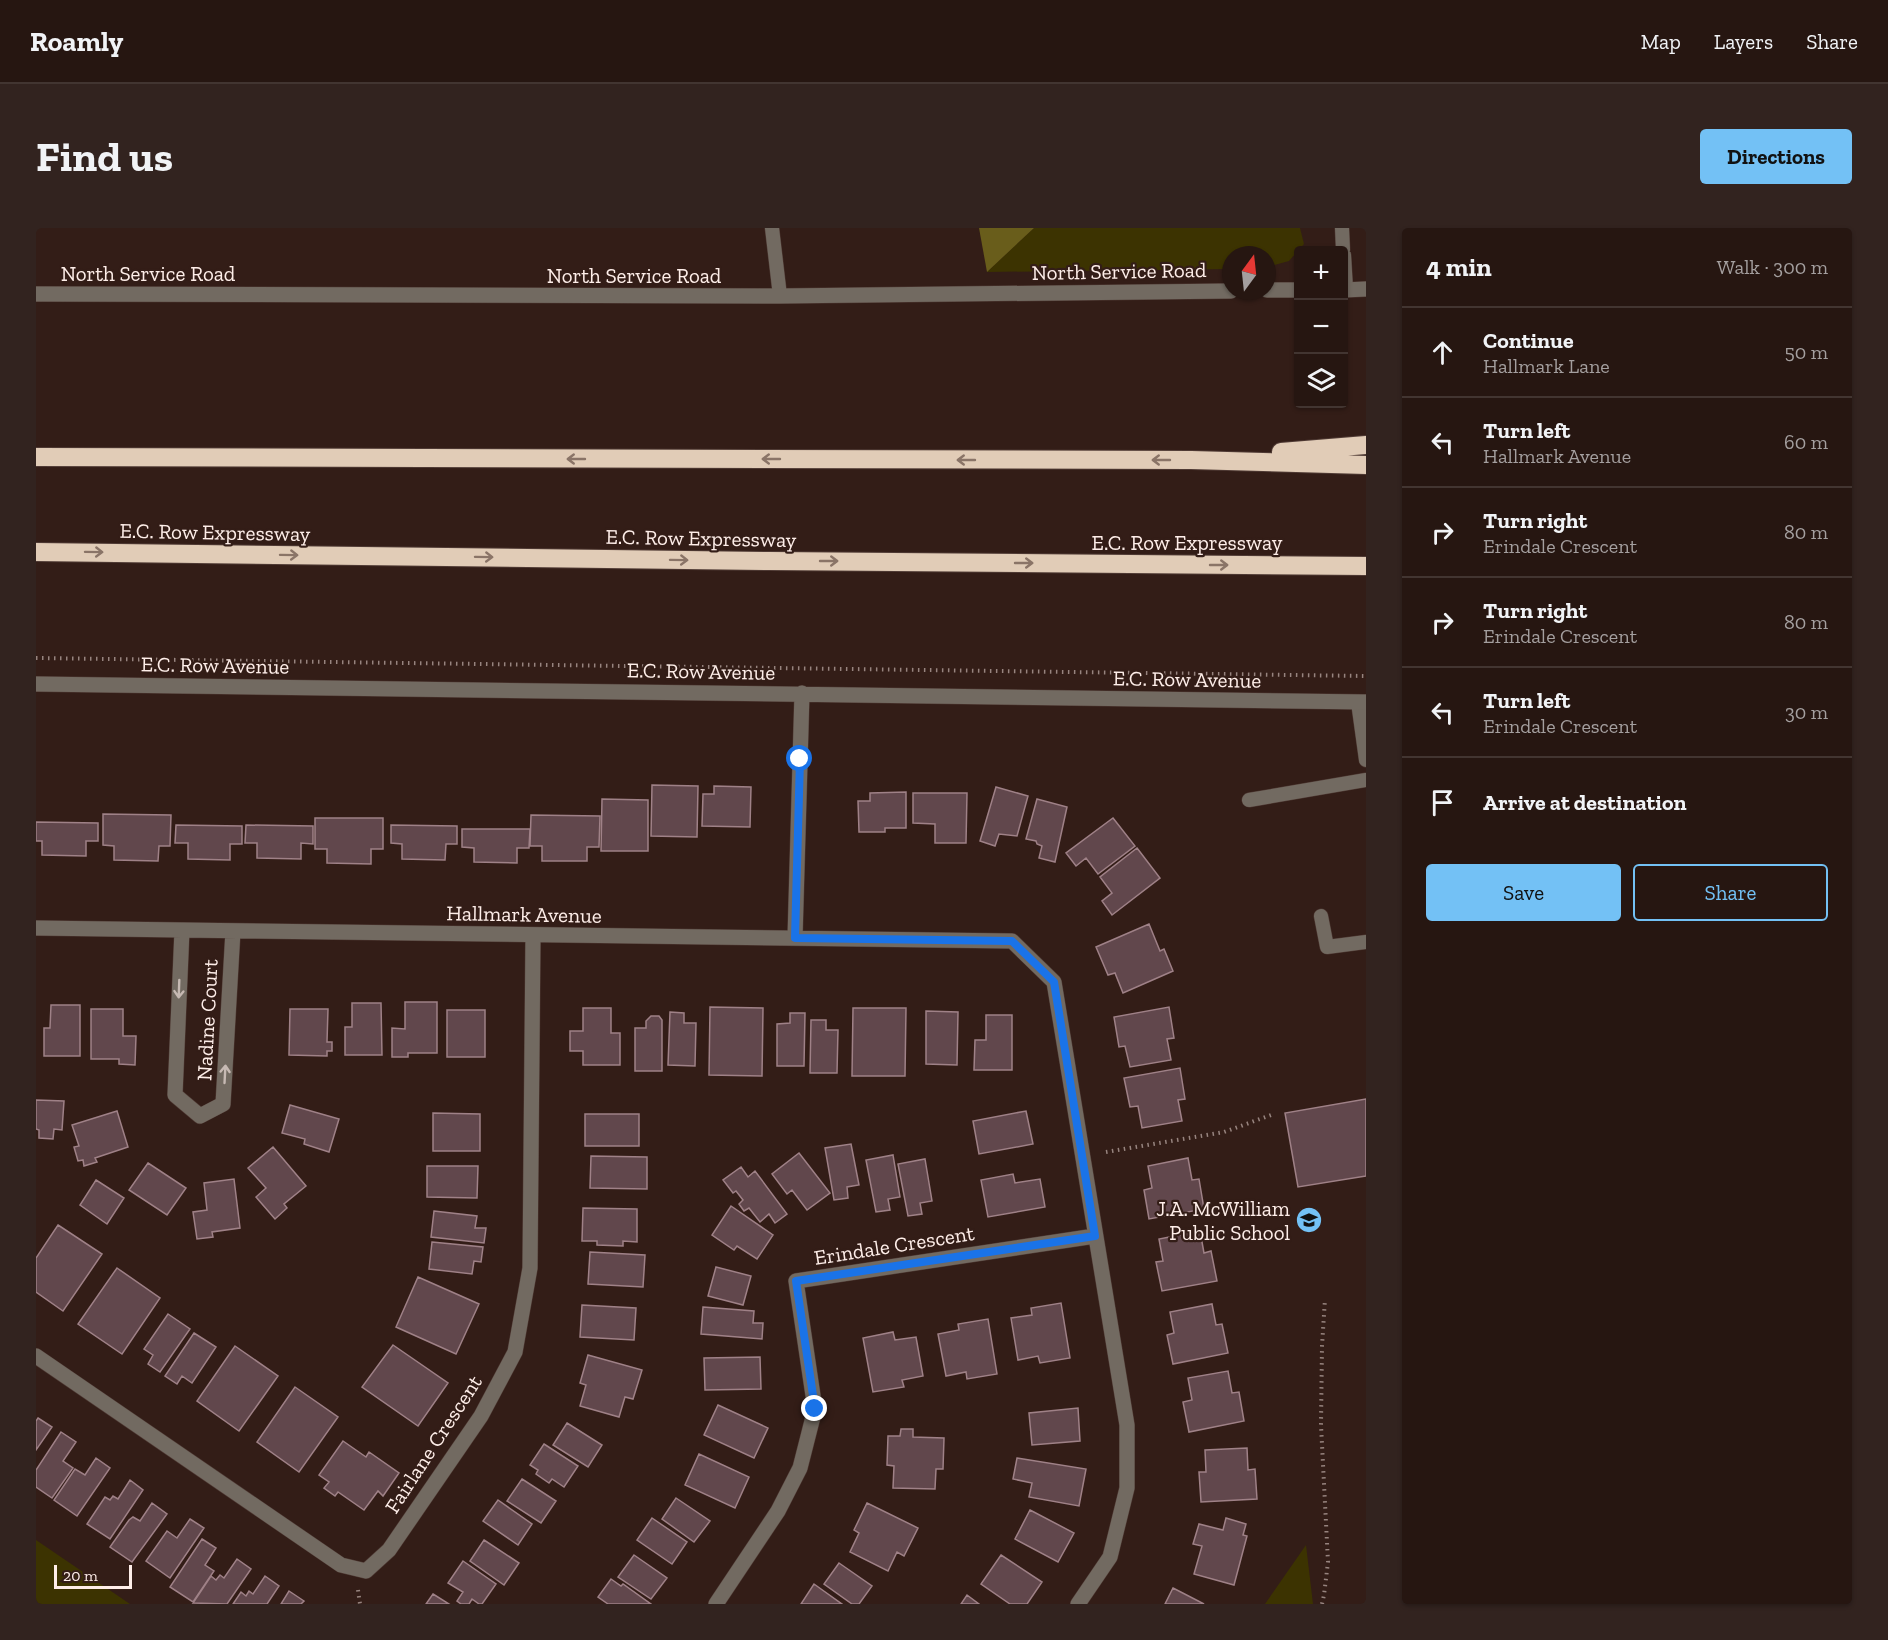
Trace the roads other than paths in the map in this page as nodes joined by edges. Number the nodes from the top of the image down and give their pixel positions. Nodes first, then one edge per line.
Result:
1 (772, 228) edge
2 (1341, 228) edge
3 (1343, 246) edge
4 (1366, 289) edge
5 (1276, 290) edge
6 (1294, 290) edge
7 (1348, 290) edge
8 (1222, 291) edge
9 (36, 294) edge
10 (780, 296) junction
11 (1366, 445) edge
12 (36, 458) edge
13 (1191, 460) junction
14 (1366, 465) edge
15 (36, 552) edge
16 (1366, 568) edge
17 (36, 684) edge
18 (802, 693) junction
19 (1362, 702) edge
20 (1366, 760) edge
21 (1366, 780) edge
22 (1249, 800) dead end
23 (1321, 916) dead end
24 (36, 928) edge
25 (182, 930) junction
26 (233, 931) junction
27 (533, 935) junction
28 (795, 938) junction
29 (1366, 942) edge
30 (1095, 1236) junction
31 (36, 1356) edge
32 (716, 1604) edge
33 (1078, 1604) edge

1 - 10 lane
2 - 3 lane
4 - 7 street
5 - 6 street
8 - 10 street, North Service Road
9 - 10 street, North Service Road
11 - 13 highway
13 -> 12 highway
13 - 14 highway
15 -> 16 highway, E.C. Row Expressway
17 - 18 street, E.C. Row Avenue
18 - 19 street, E.C. Row Avenue
18 - 28 street
19 - 20 lane
21 - 22 lane
23 - 29 lane
24 - 25 street, Hallmark Avenue
25 - 26 street, Hallmark Avenue
25 -> 26 street, Nadine Court
26 - 27 street, Hallmark Avenue
27 - 28 street, Hallmark Avenue
27 - 31 street, Fairlane Crescent
28 - 30 street, Hallmark Avenue
30 - 32 street, Erindale Crescent
30 - 33 street

